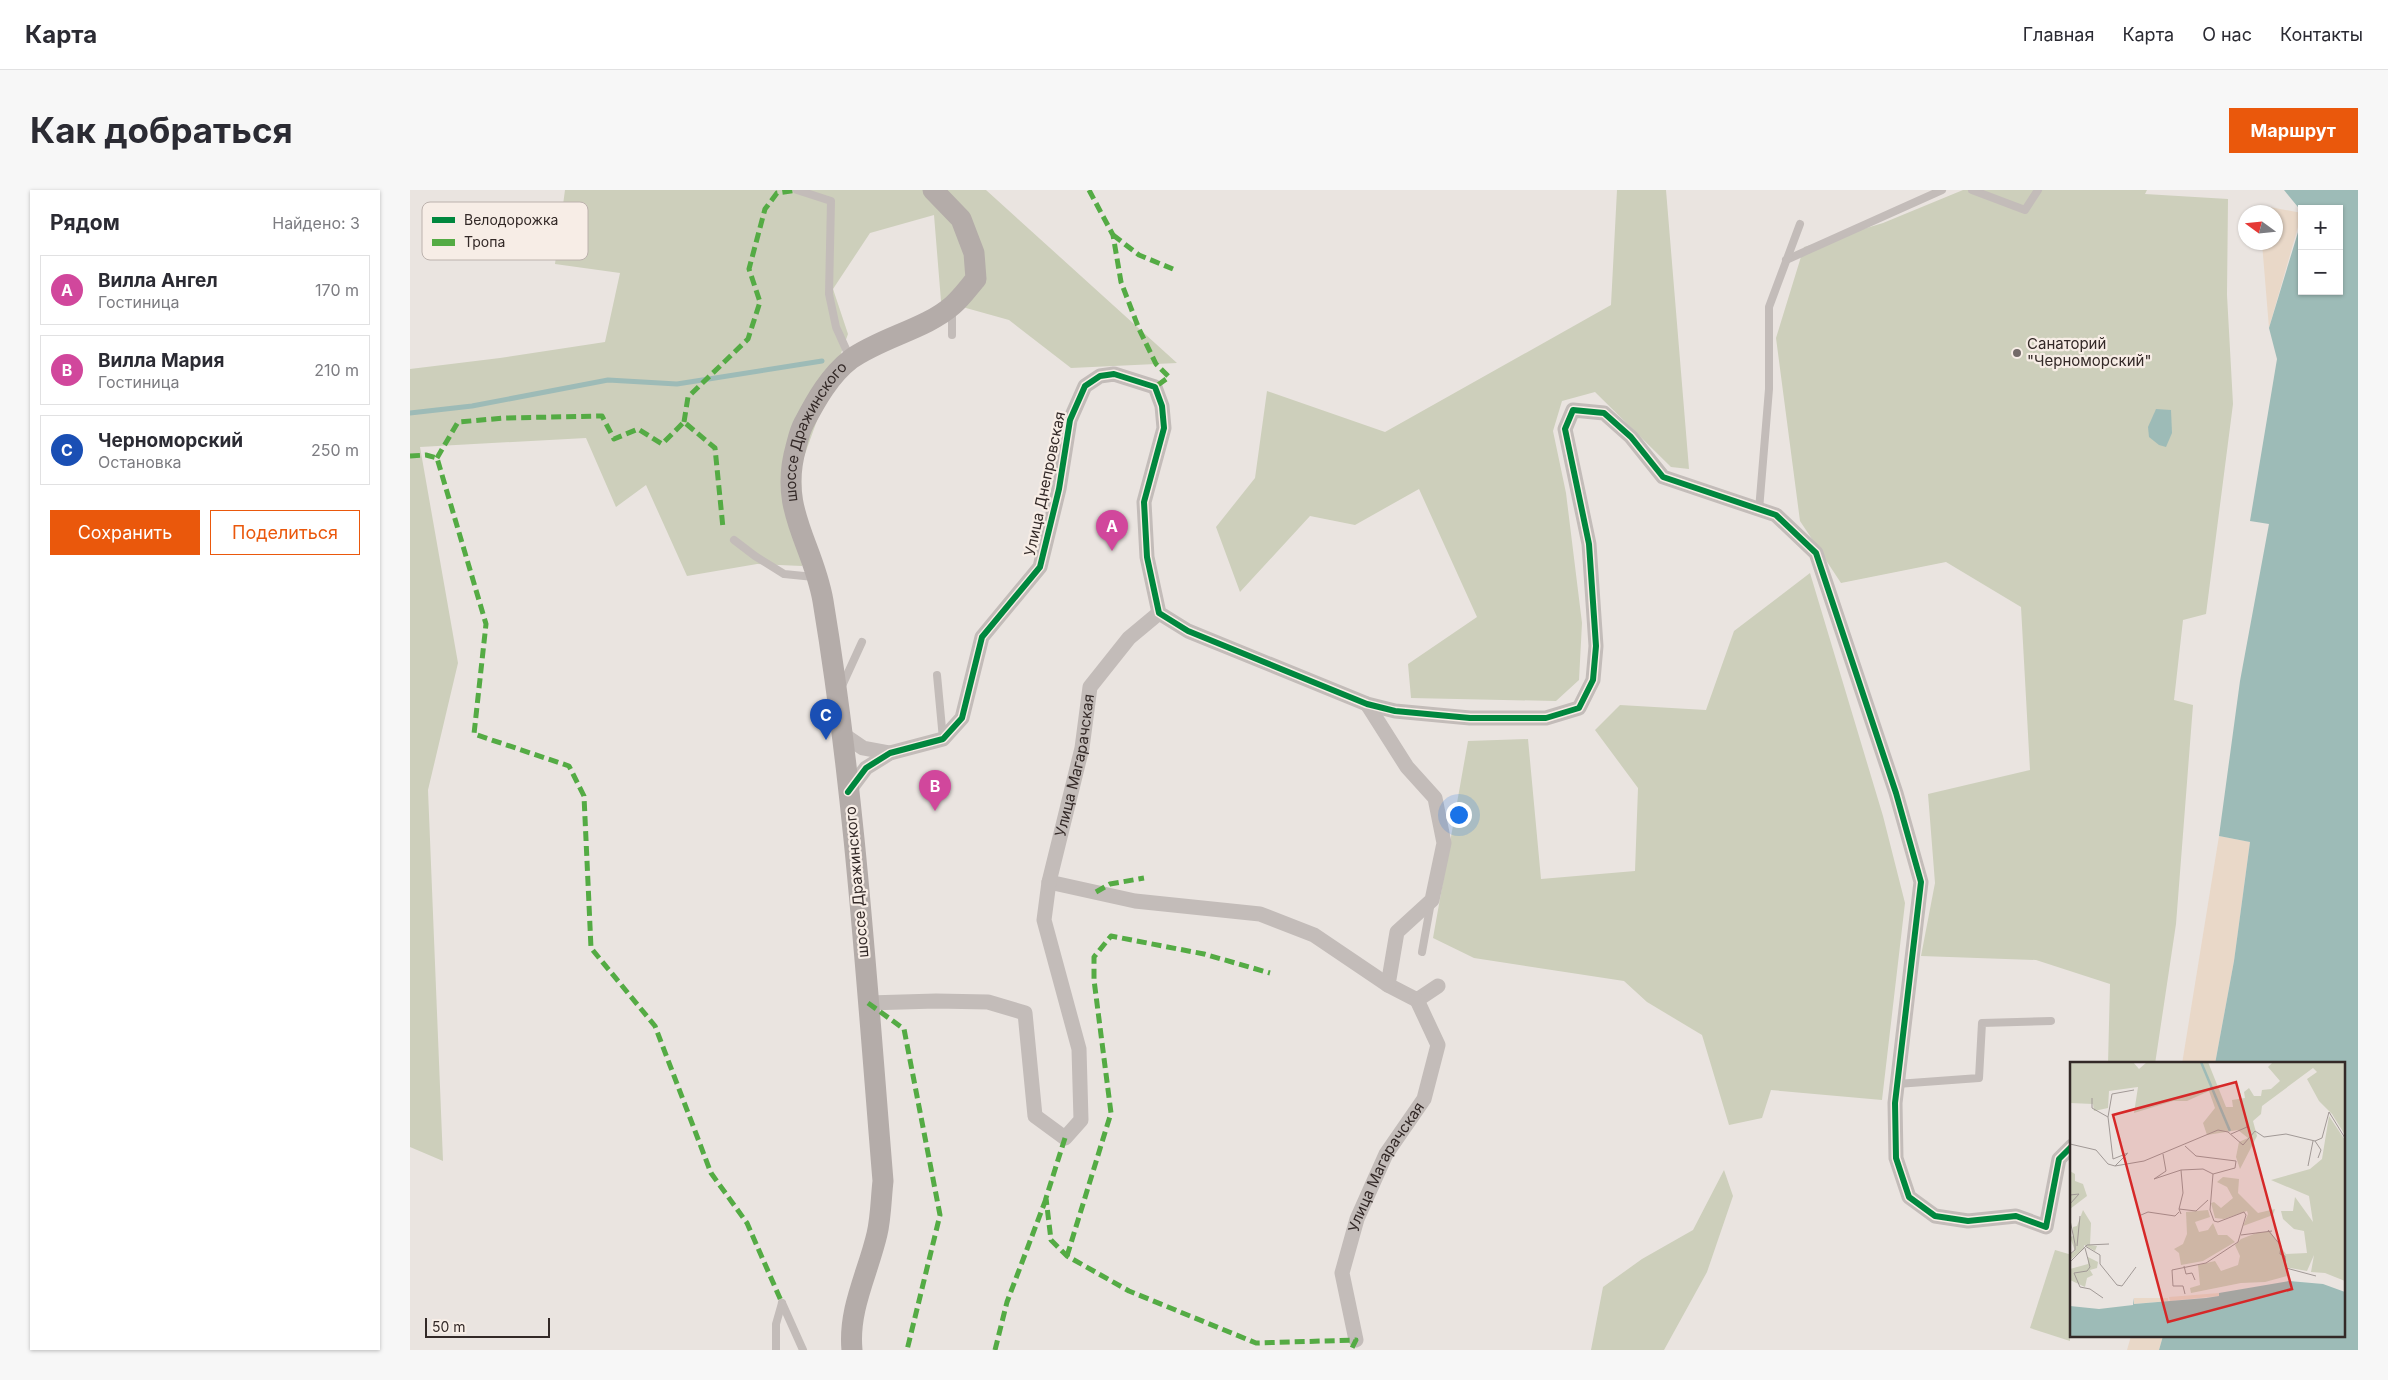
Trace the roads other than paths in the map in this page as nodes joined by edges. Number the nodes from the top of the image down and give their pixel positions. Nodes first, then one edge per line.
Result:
1 (797, 190) edge
2 (932, 190) edge
3 (1942, 190) edge
4 (1972, 190) edge
5 (2038, 190) edge
6 (1800, 224) dead end
7 (1786, 260) junction
8 (952, 306) junction
9 (952, 335) dead end
10 (851, 360) junction
11 (1759, 510) junction
12 (734, 540) dead end
13 (819, 577) junction
14 (1159, 613) junction
15 (862, 642) dead end
16 (937, 675) dead end
17 (837, 698) junction
18 (1367, 704) junction
19 (842, 733) junction
20 (943, 739) junction
21 (890, 753) junction
22 (848, 792) junction
23 (1049, 882) junction
24 (1432, 900) junction
25 (1422, 952) dead end
26 (1388, 985) junction
27 (1438, 986) dead end
28 (1417, 1000) junction
29 (868, 1003) junction
30 (2051, 1021) dead end
31 (1897, 1084) junction
32 (2070, 1148) edge
33 (1356, 1340) dead end
34 (776, 1350) edge
35 (803, 1350) edge
36 (852, 1350) edge

1 - 10 lane
2 - 8 main road, шоссе Дражинского
3 - 7 lane
4 - 5 lane
6 - 7 lane
7 - 11 lane
8 - 9 lane
8 - 10 main road, шоссе Дражинского
10 - 13 main road, шоссе Дражинского
11 - 18 street
11 - 31 street
12 - 13 lane
13 - 17 main road, шоссе Дражинского
14 - 18 street
14 - 20 street, Улица Днепровская
14 - 23 street, Улица Магарачская
15 - 17 lane
16 - 20 lane
17 - 19 main road, шоссе Дражинского
18 - 24 street
19 - 21 street
19 - 22 main road, шоссе Дражинского
20 - 21 street
21 - 22 street
22 - 29 main road, шоссе Дражинского
23 - 26 street
23 - 29 street, Улица Магарачская
24 - 25 lane
24 - 26 street
26 - 28 street
27 - 28 street
28 - 33 street, Улица Магарачская
29 - 36 main road, шоссе Дражинского
30 - 31 lane
31 - 32 street
34 - 35 lane

